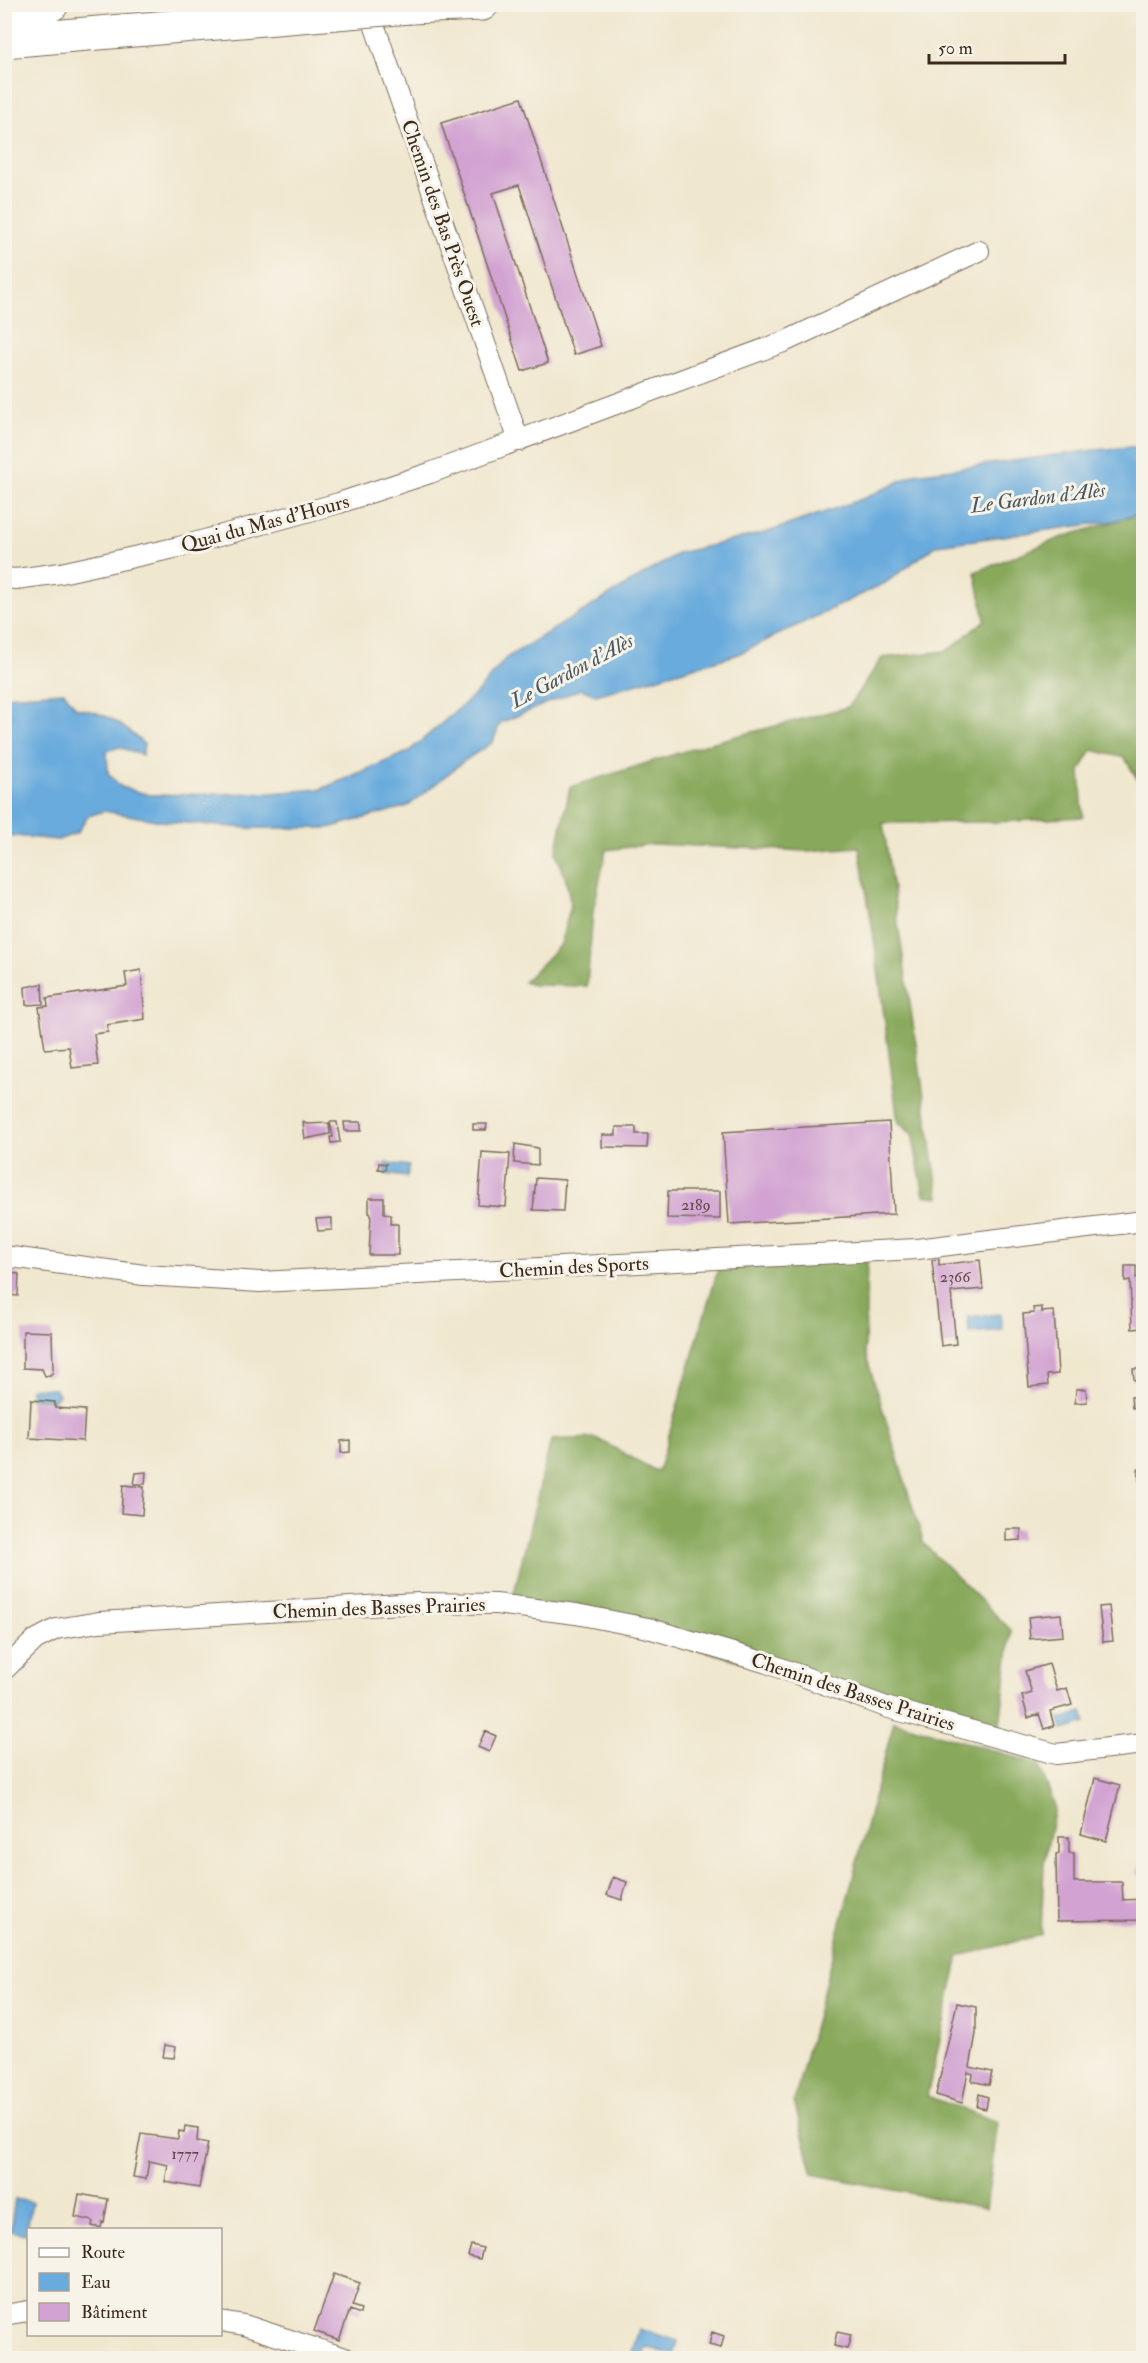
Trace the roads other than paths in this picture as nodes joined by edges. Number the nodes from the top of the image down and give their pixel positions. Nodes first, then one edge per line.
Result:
1 (52, 4) edge
2 (482, 4) edge
3 (4, 8) edge
4 (351, 9) edge
5 (4, 41) edge
6 (979, 251) dead end
7 (519, 441) junction
8 (4, 578) edge
9 (1143, 1221) edge
10 (4, 1256) edge
11 (4, 1671) edge
12 (1143, 1744) edge
13 (27, 2311) edge
14 (4, 2315) edge
15 (222, 2320) edge
16 (345, 2358) edge

1 - 3 highway
2 - 4 highway, bridge
4 - 5 highway
4 - 7 street, Chemin des Bas Près Ouest
6 - 7 street, Quai du Mas d'Hours
7 - 8 street, Quai du Mas d'Hours
9 - 10 street, Chemin des Sports
11 - 12 street, Chemin des Basses Prairies
13 - 14 street
15 - 16 street

